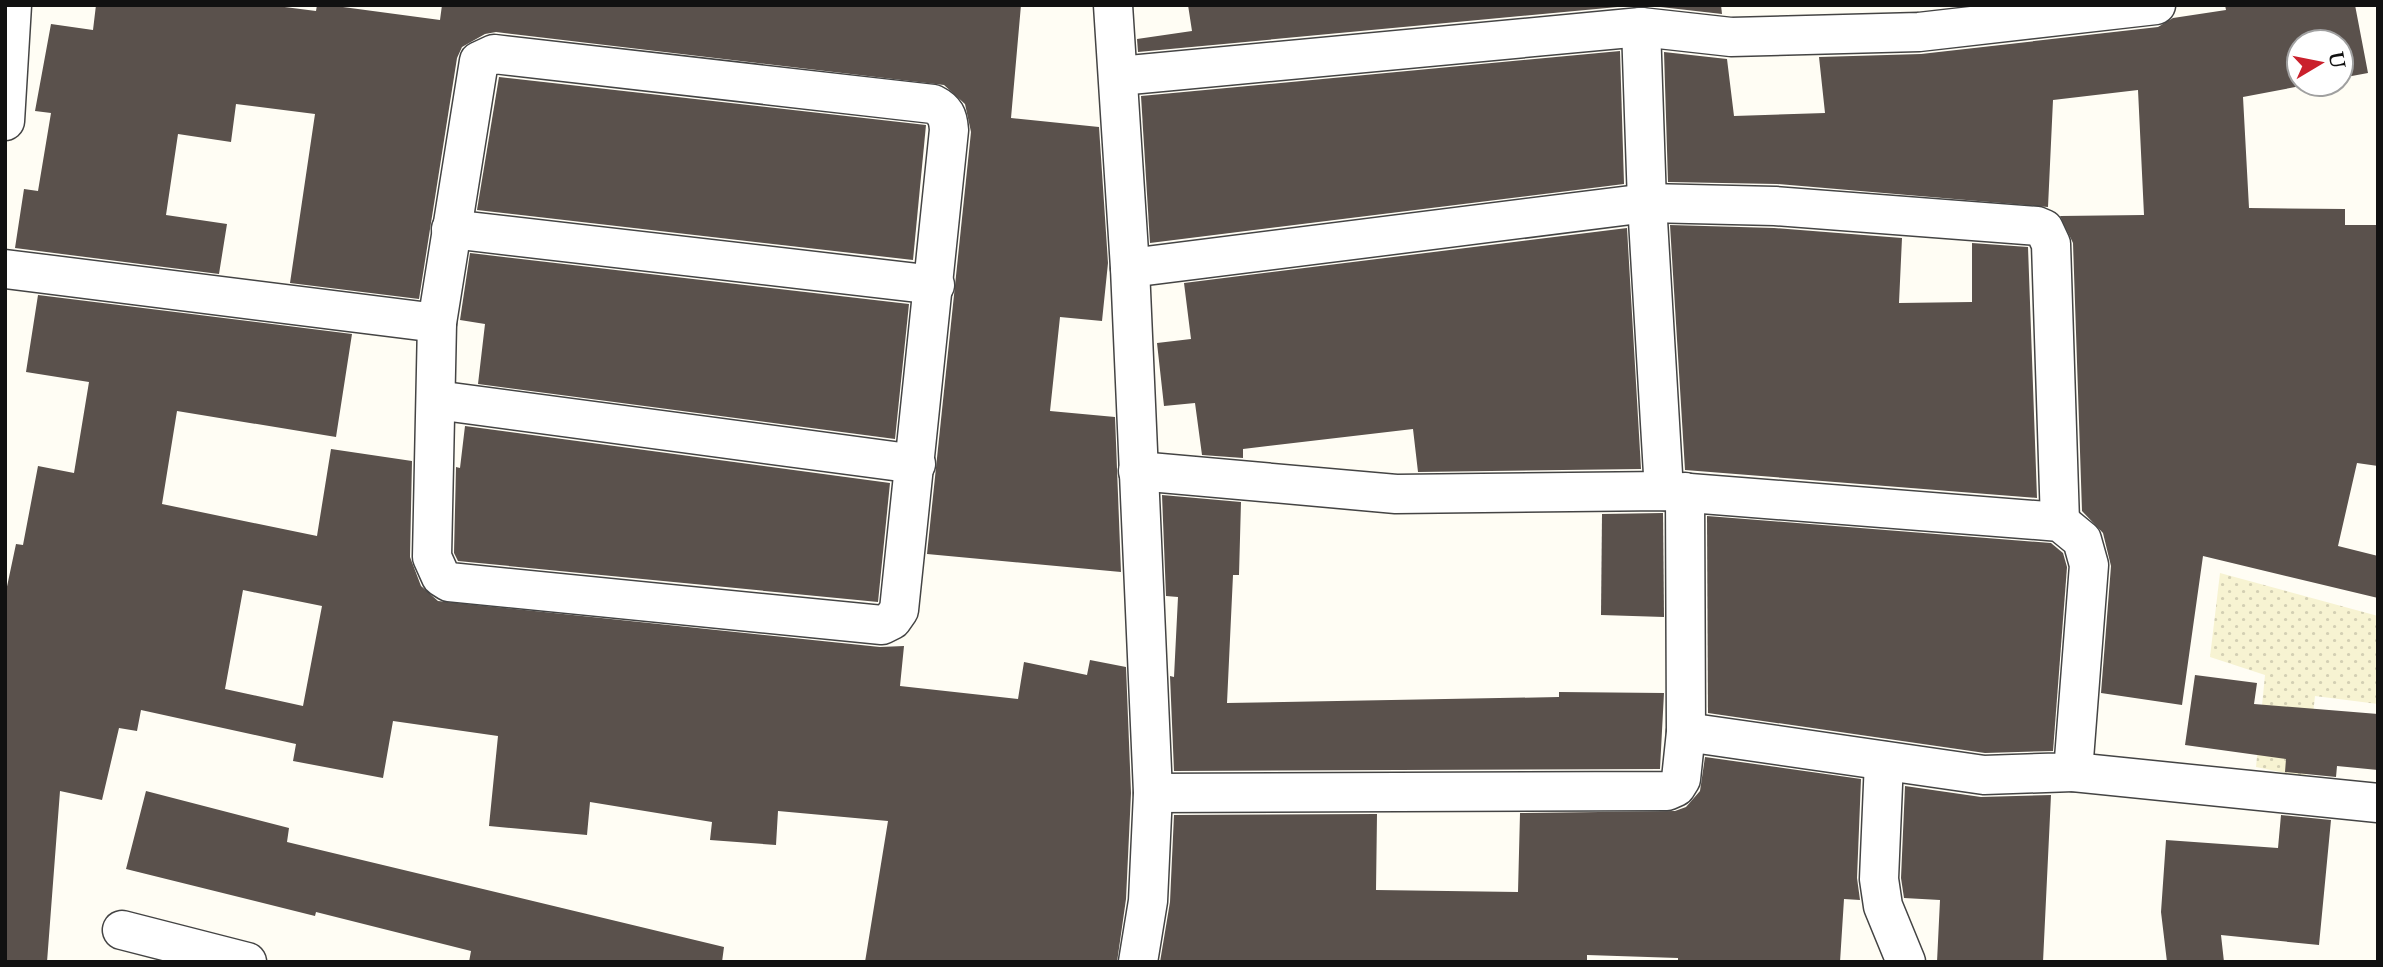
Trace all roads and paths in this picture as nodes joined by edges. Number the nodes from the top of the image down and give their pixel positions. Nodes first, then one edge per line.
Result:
1 (12, 5) edge
2 (1113, 5) edge
3 (2157, 5) edge
4 (1919, 19) edge
5 (1657, 21) edge
6 (1119, 76) junction
7 (6, 98) edge
8 (1647, 203) junction
9 (451, 229) junction
10 (1129, 268) junction
11 (5, 269) edge
12 (935, 285) junction
13 (437, 323) junction
14 (436, 400) junction
15 (916, 464) junction
16 (1138, 471) junction
17 (1674, 492) junction
18 (2060, 522) junction
19 (1686, 732) junction
20 (1884, 761) junction
21 (2073, 772) junction
22 (1153, 793) junction
23 (2378, 803) edge
24 (121, 930) dead end
25 (247, 962) edge
26 (1138, 962) edge
27 (1906, 962) edge

1 - 7 street
2 - 6 street
3 - 4 street
4 - 5 street
5 - 6 street
5 - 8 street
6 - 10 street
8 - 10 street
8 - 17 street
8 - 18 street
9 - 12 street
9 - 12 street
9 - 13 street
10 - 16 street
11 - 13 street
12 - 15 street
13 - 14 street
14 - 15 street
14 - 15 street
16 - 17 street
16 - 22 street
17 - 18 street
17 - 19 street
18 - 21 street
19 - 20 street
19 - 22 street
20 - 21 street
20 - 27 street
21 - 23 street
22 - 26 street
24 - 25 street

